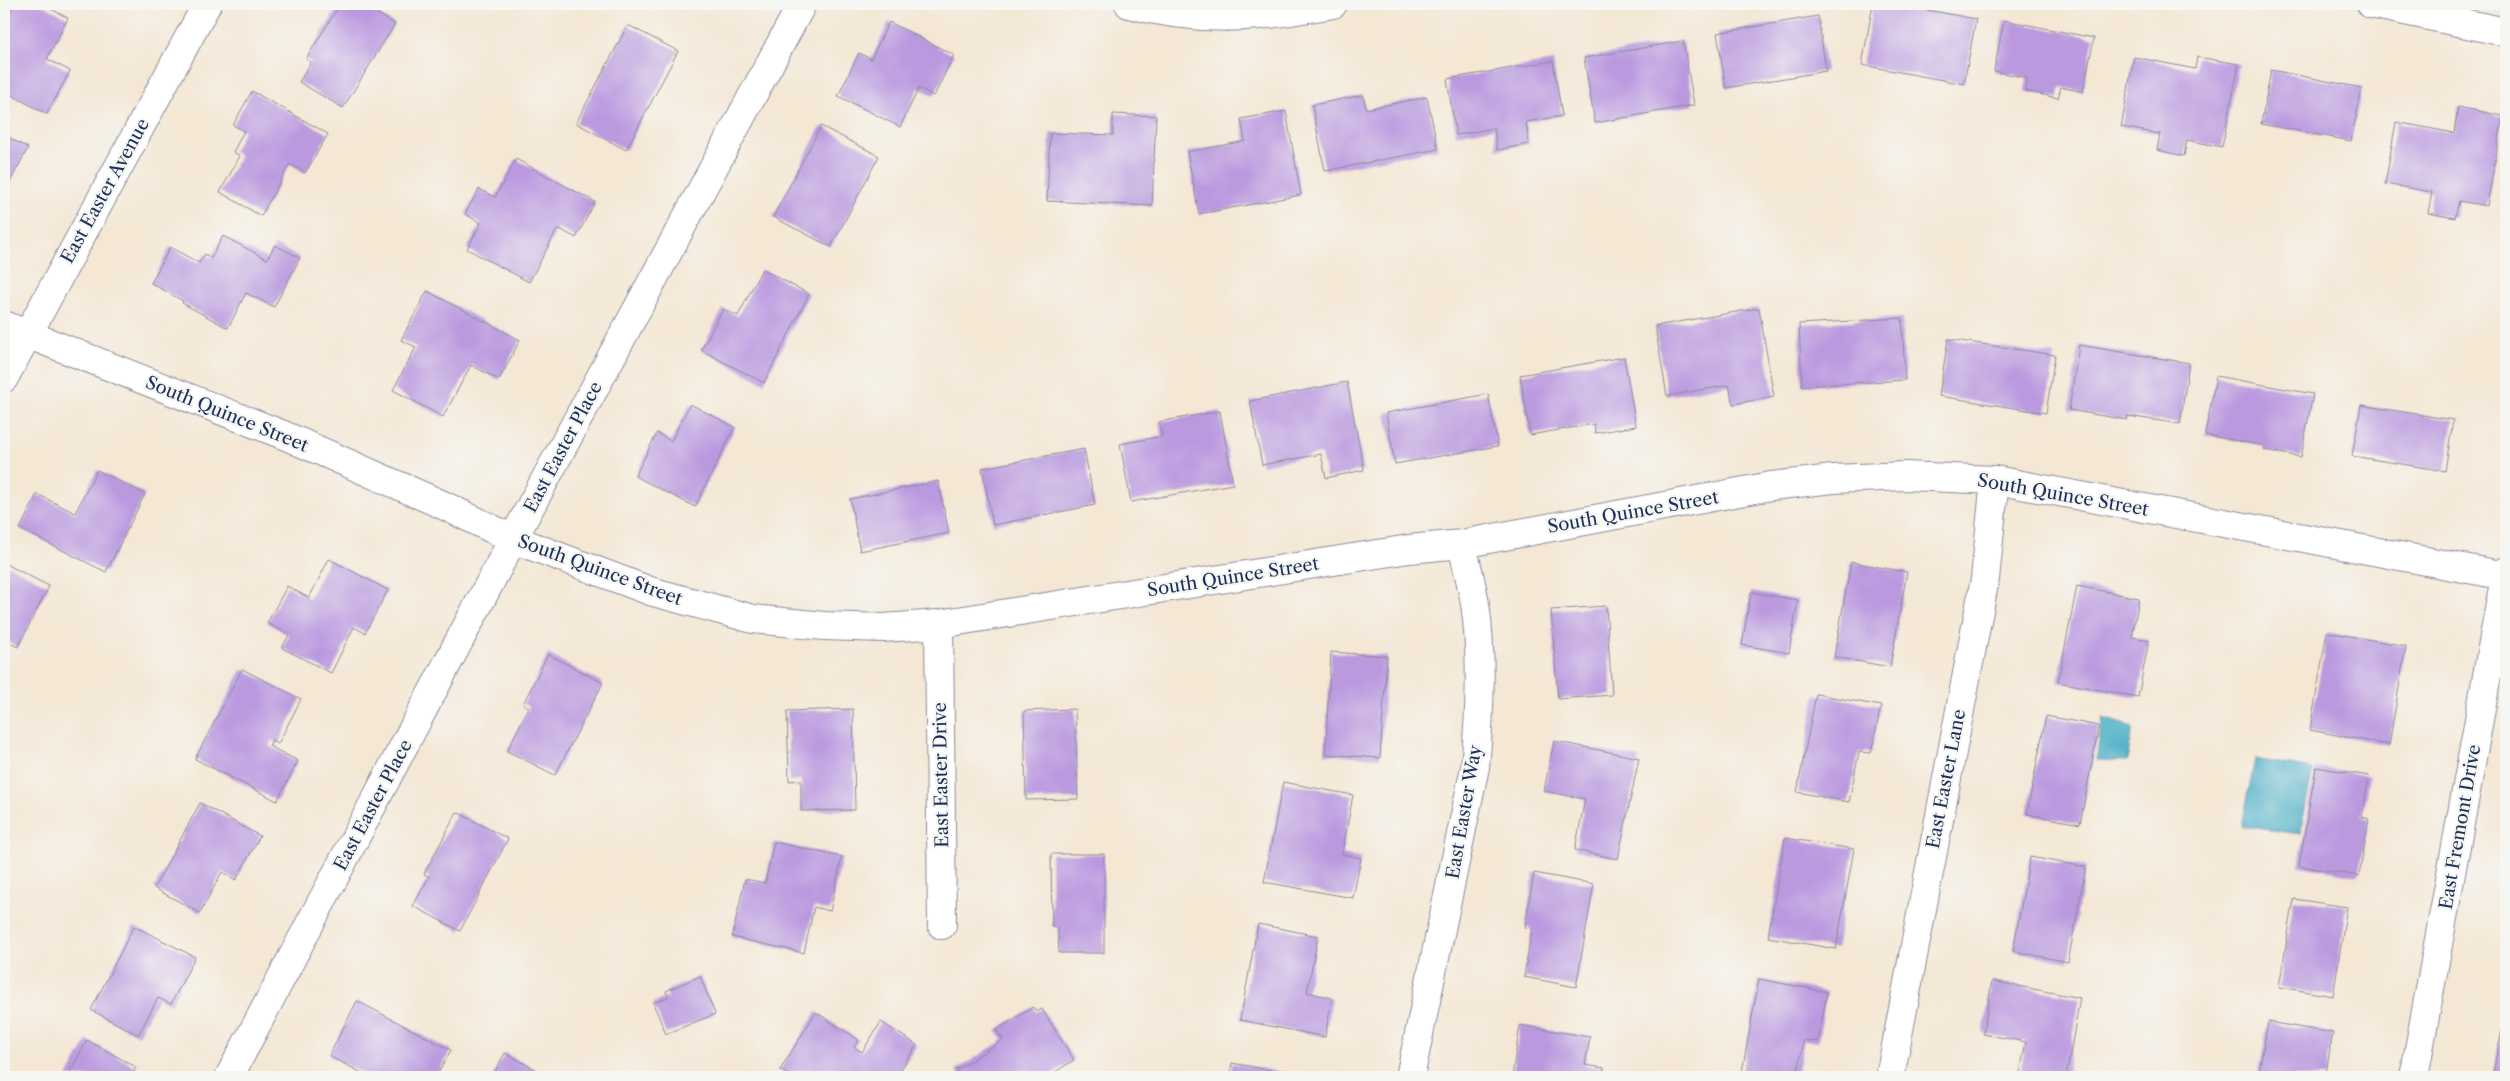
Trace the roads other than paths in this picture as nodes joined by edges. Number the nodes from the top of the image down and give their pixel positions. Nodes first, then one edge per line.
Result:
1 (207, 4) edge
2 (802, 4) edge
3 (1129, 4) edge
4 (1333, 4) edge
5 (2371, 4) edge
6 (2506, 32) edge
7 (15, 330) edge
8 (4, 378) edge
9 (1995, 480) junction
10 (513, 540) junction
11 (1462, 544) junction
12 (2506, 574) edge
13 (940, 624) junction
14 (942, 925) dead end
15 (229, 1077) edge
16 (1410, 1077) edge
17 (1890, 1077) edge
18 (2414, 1077) edge

1 - 7 street, East Easter Avenue
2 - 10 street, East Easter Place
3 - 4 street
5 - 6 street
7 - 8 street, East Easter Avenue
7 - 10 street, South Quince Street
9 - 11 street, South Quince Street
9 - 12 street, South Quince Street
9 - 17 street, East Easter Lane
10 - 13 street, South Quince Street
10 - 15 street, East Easter Place
11 - 13 street, South Quince Street
11 - 16 street, East Easter Way
12 - 18 street, East Fremont Drive
13 - 14 street, East Easter Drive

